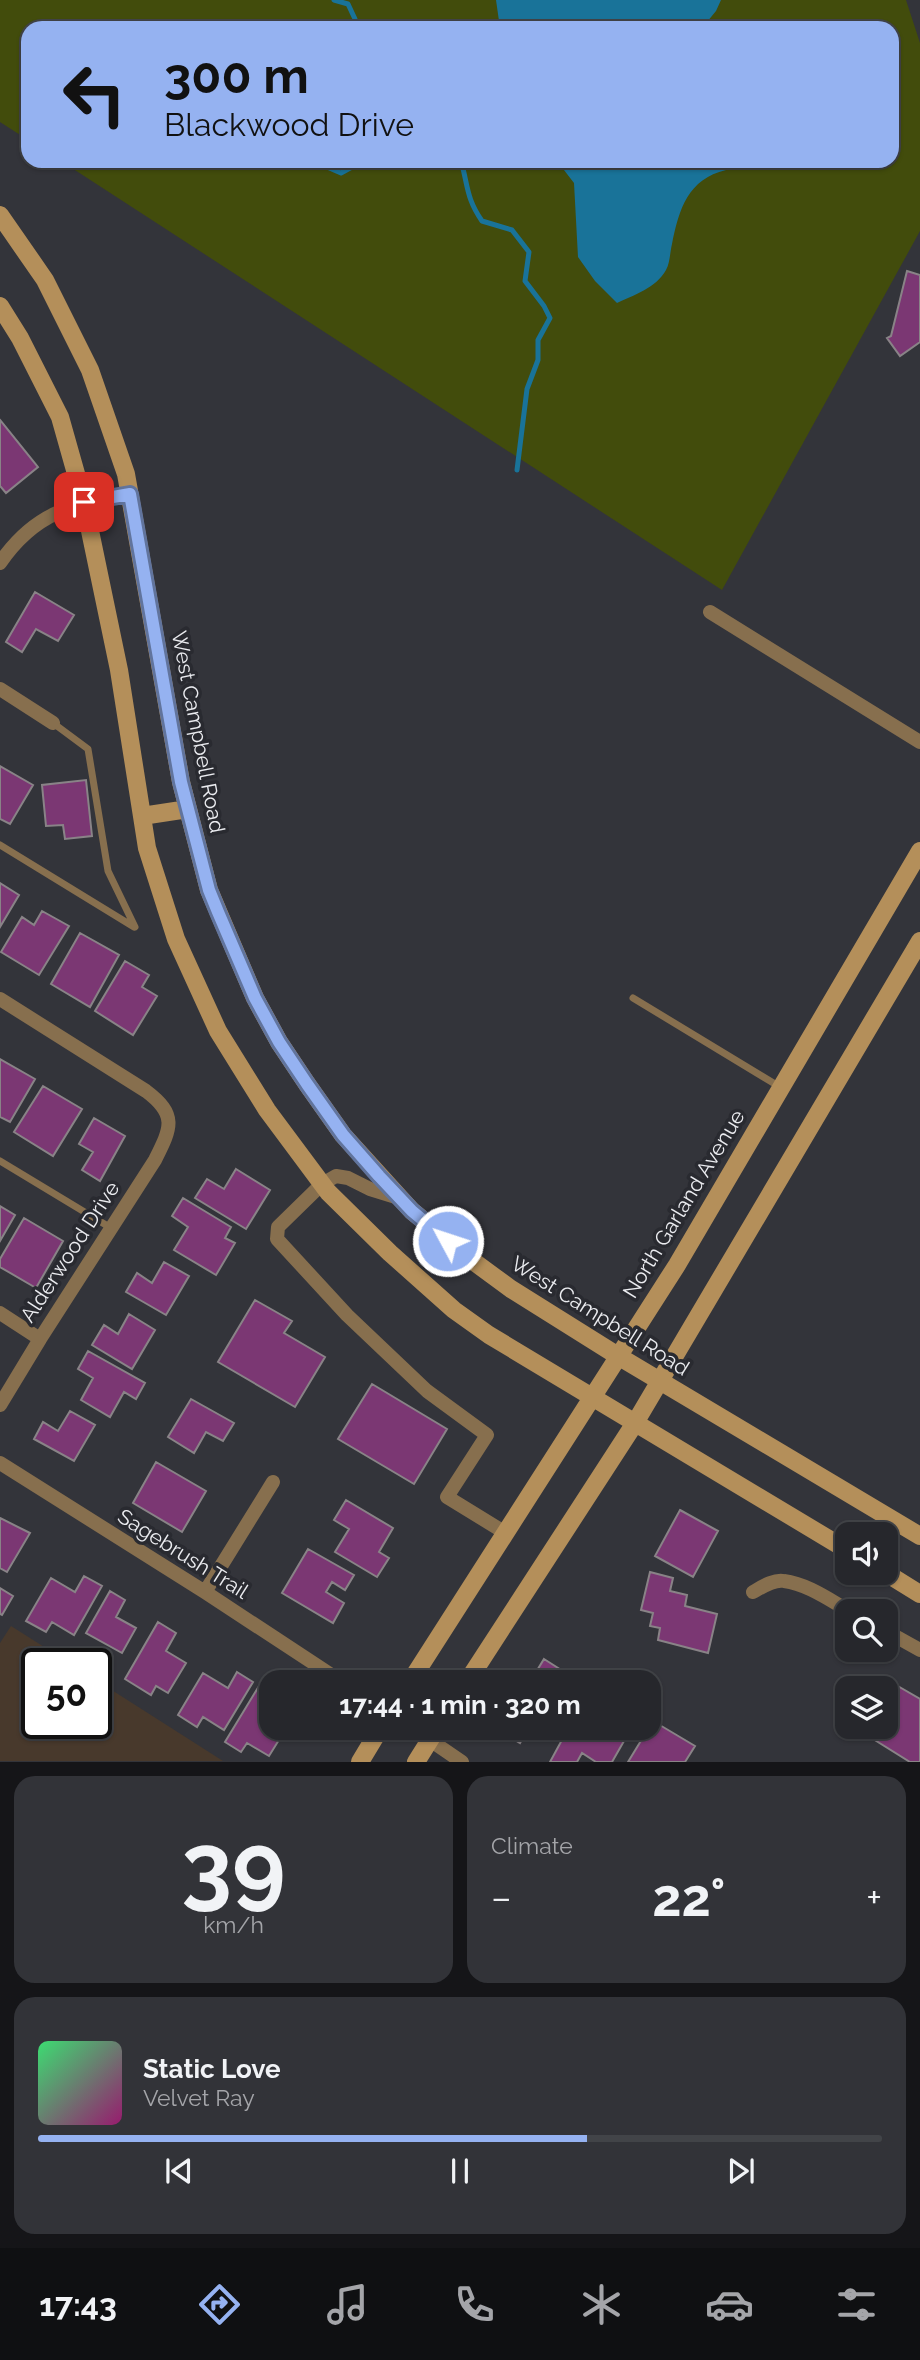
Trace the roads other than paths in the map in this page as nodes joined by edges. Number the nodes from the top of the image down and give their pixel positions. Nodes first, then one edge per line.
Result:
1 (0, 215) edge
2 (0, 306) edge
3 (130, 494) junction
4 (84, 502) junction
5 (0, 563) edge
6 (710, 612) dead end
7 (0, 689) edge
8 (53, 723) joint
9 (920, 742) edge
10 (188, 809) junction
11 (142, 816) junction
12 (0, 845) edge
13 (920, 851) edge
14 (920, 941) edge
15 (633, 998) dead end
16 (0, 999) edge
17 (781, 1087) junction
18 (0, 1161) edge
19 (322, 1184) junction
20 (400, 1198) junction
21 (111, 1228) junction
22 (0, 1313) edge
23 (40, 1339) junction
24 (618, 1356) junction
25 (660, 1381) junction
26 (593, 1397) junction
27 (0, 1405) edge
28 (635, 1423) junction
29 (0, 1463) edge
30 (274, 1482) dead end
31 (505, 1532) junction
32 (920, 1536) edge
33 (835, 1543) edge
34 (898, 1580) edge
35 (205, 1592) junction
36 (753, 1592) dead end
37 (920, 1594) edge
38 (835, 1603) edge
39 (898, 1638) edge
40 (920, 1650) edge
41 (324, 1670) edge
42 (418, 1670) edge
43 (475, 1670) edge
44 (374, 1740) edge
45 (430, 1740) edge
46 (441, 1740) edge
47 (360, 1762) edge
48 (416, 1762) edge
49 (462, 1762) edge

1 - 3 main road, West Campbell Road
2 - 4 main road
3 - 4 street
3 - 10 main road, West Campbell Road
4 - 5 street
4 - 11 main road
6 - 9 street
7 - 8 street
8 - 12 lane
10 - 11 main road
10 - 20 main road, West Campbell Road
11 - 19 main road
13 - 17 main road, North Garland Avenue
14 - 25 main road
15 - 17 lane
16 - 21 street, Alderwood Drive
17 - 24 main road, North Garland Avenue
18 - 21 lane
19 - 20 street
19 - 26 main road
19 - 31 street
20 - 24 main road, West Campbell Road
21 - 23 street, Alderwood Drive
22 - 23 street
23 - 27 street, Alderwood Drive
24 - 25 main road, West Campbell Road
24 - 26 main road, North Garland Avenue
25 - 28 main road
25 - 32 main road, West Campbell Road
26 - 28 main road
26 - 31 main road, North Garland Avenue
28 - 33 main road
28 - 43 main road
29 - 35 street, Sagebrush Trail
30 - 35 street
31 - 42 main road, North Garland Avenue
34 - 37 main road
35 - 41 street, Sagebrush Trail
36 - 38 street
39 - 40 street
44 - 47 main road
45 - 48 main road
46 - 49 street

